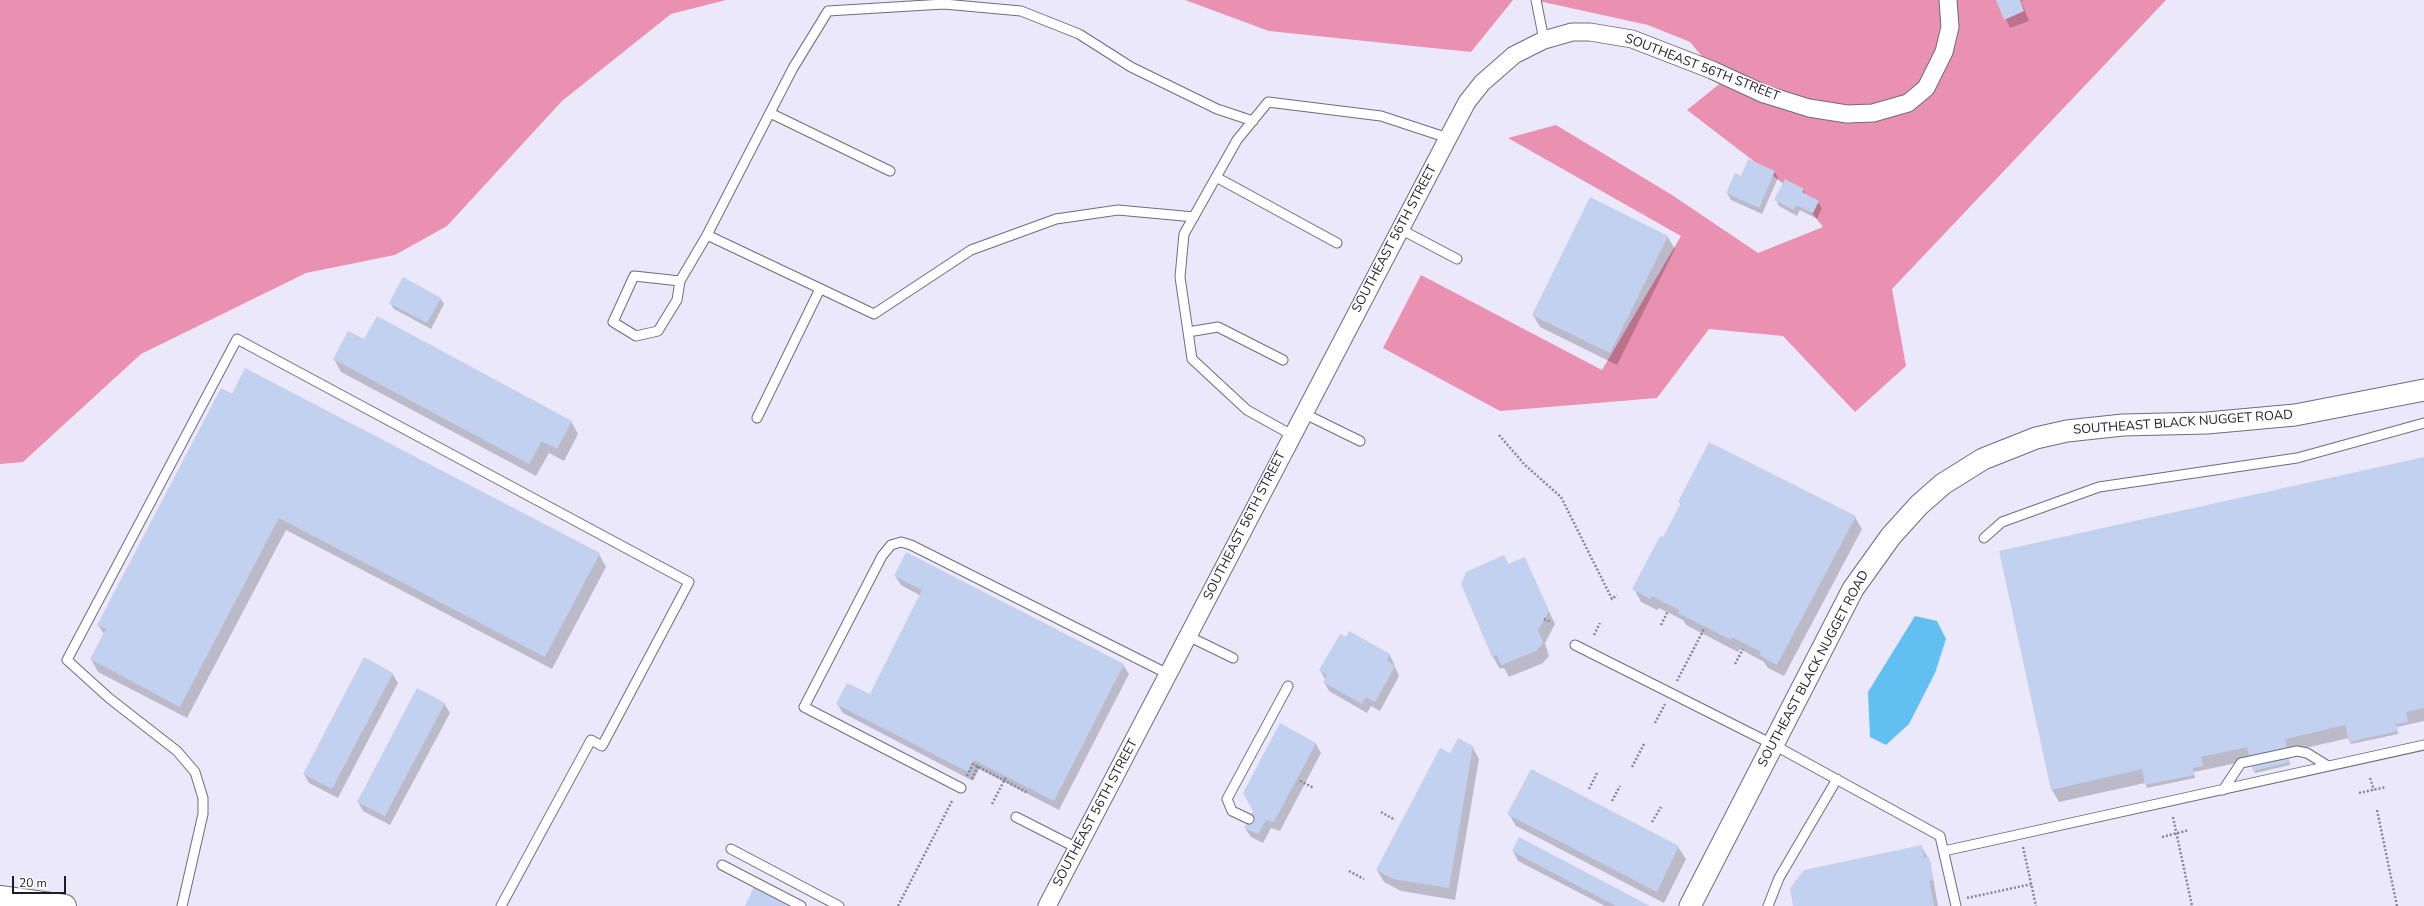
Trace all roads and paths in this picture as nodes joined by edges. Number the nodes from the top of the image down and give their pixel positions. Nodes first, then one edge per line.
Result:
1 (1536, 0) edge
2 (1948, 0) edge
3 (1544, 40) junction
4 (770, 113) junction
5 (1253, 121) junction
6 (1448, 138) junction
7 (890, 170) dead end
8 (1216, 177) junction
9 (1194, 217) junction
10 (1400, 229) junction
11 (707, 235) junction
12 (1337, 243) dead end
13 (1457, 259) dead end
14 (680, 281) junction
15 (820, 289) junction
16 (1188, 332) junction
17 (1283, 360) dead end
18 (2424, 390) edge
19 (1303, 413) junction
20 (757, 418) dead end
21 (2424, 423) edge
22 (1292, 435) junction
23 (1500, 435) dead end
24 (1360, 441) dead end
25 (1984, 538) dead end
26 (1617, 595) dead end
27 (1668, 611) dead end
28 (1544, 619) dead end
29 (1551, 622) dead end
30 (1600, 623) dead end
31 (1661, 625) dead end
32 (1704, 629) dead end
33 (1594, 635) dead end
34 (1188, 636) junction
35 (1575, 645) dead end
36 (1743, 649) dead end
37 (1233, 658) dead end
38 (1735, 664) dead end
39 (1168, 674) junction
40 (1677, 681) dead end
41 (1288, 686) dead end
42 (1665, 704) dead end
43 (1655, 723) dead end
44 (1644, 744) dead end
45 (1774, 745) junction
46 (2424, 745) edge
47 (978, 766) junction
48 (2328, 766) junction
49 (1632, 767) dead end
50 (1597, 773) dead end
51 (960, 774) dead end
52 (1006, 777) dead end
53 (2370, 778) dead end
54 (1836, 779) junction
55 (1005, 780) junction
56 (1300, 781) dead end
57 (970, 782) dead end
58 (1620, 786) dead end
59 (2386, 787) dead end
60 (960, 788) dead end
61 (1314, 788) dead end
62 (1589, 789) dead end
63 (2222, 790) junction
64 (2374, 790) junction
65 (1028, 793) dead end
66 (2359, 793) dead end
67 (952, 801) dead end
68 (1612, 801) dead end
69 (992, 804) dead end
70 (1661, 807) dead end
71 (2377, 810) dead end
72 (1381, 812) dead end
73 (1016, 817) dead end
74 (2173, 817) dead end
75 (1249, 819) dead end
76 (1395, 820) dead end
77 (1652, 822) dead end
78 (2189, 830) dead end
79 (2176, 833) junction
80 (2021, 834) junction
81 (2162, 836) dead end
82 (1077, 848) junction
83 (731, 849) dead end
84 (1944, 851) junction
85 (722, 865) dead end
86 (1350, 872) dead end
87 (1364, 879) dead end
88 (2032, 884) junction
89 (0, 897) edge
90 (1956, 904) edge
91 (65, 906) edge
92 (182, 906) edge
93 (501, 906) edge
94 (801, 906) edge
95 (839, 906) edge
96 (898, 906) edge
97 (1047, 906) edge
98 (1690, 906) edge
99 (1768, 906) edge
100 (2036, 906) edge
101 (2192, 906) edge
102 (2398, 906) edge

1 - 3 lane
2 - 3 street, SOUTHEAST 56TH STREET
3 - 6 street, SOUTHEAST 56TH STREET
4 - 5 lane
4 - 7 lane
4 - 11 lane
5 - 6 lane
5 - 8 lane
6 - 10 street, SOUTHEAST 56TH STREET
8 - 9 lane
8 - 12 lane
9 - 15 lane
9 - 16 lane
10 - 13 lane
10 - 19 street, SOUTHEAST 56TH STREET
11 - 14 lane
11 - 15 lane
14 - 14 lane
15 - 20 lane
16 - 17 lane
16 - 22 lane
18 - 45 street, SOUTHEAST BLACK NUGGET ROAD
19 - 22 street, SOUTHEAST 56TH STREET
19 - 24 lane
21 - 25 lane
22 - 34 street, SOUTHEAST 56TH STREET
23 - 26 path
27 - 31 path
28 - 29 path
30 - 33 path
32 - 40 path
34 - 37 lane
34 - 39 street, SOUTHEAST 56TH STREET
35 - 45 lane
36 - 38 path
39 - 60 lane
39 - 82 street, SOUTHEAST 56TH STREET
41 - 75 lane
42 - 43 path
44 - 49 path
45 - 54 lane
45 - 98 street, SOUTHEAST BLACK NUGGET ROAD
46 - 48 lane
47 - 51 path
47 - 55 path
47 - 57 path
48 - 63 lane
48 - 63 lane
50 - 62 path
52 - 55 path
53 - 64 path
54 - 84 lane
54 - 99 lane
55 - 65 path
55 - 69 path
56 - 61 path
58 - 68 path
59 - 64 path
63 - 80 lane
64 - 66 path
67 - 96 path
70 - 77 path
71 - 102 path
72 - 76 path
73 - 82 lane
74 - 79 path
78 - 79 path
79 - 81 path
79 - 101 path
80 - 84 lane
80 - 88 path
82 - 97 street, SOUTHEAST 56TH STREET
83 - 95 lane
84 - 90 lane
85 - 94 lane
86 - 87 path
88 - 90 path
88 - 100 path
89 - 91 main road
92 - 93 lane

